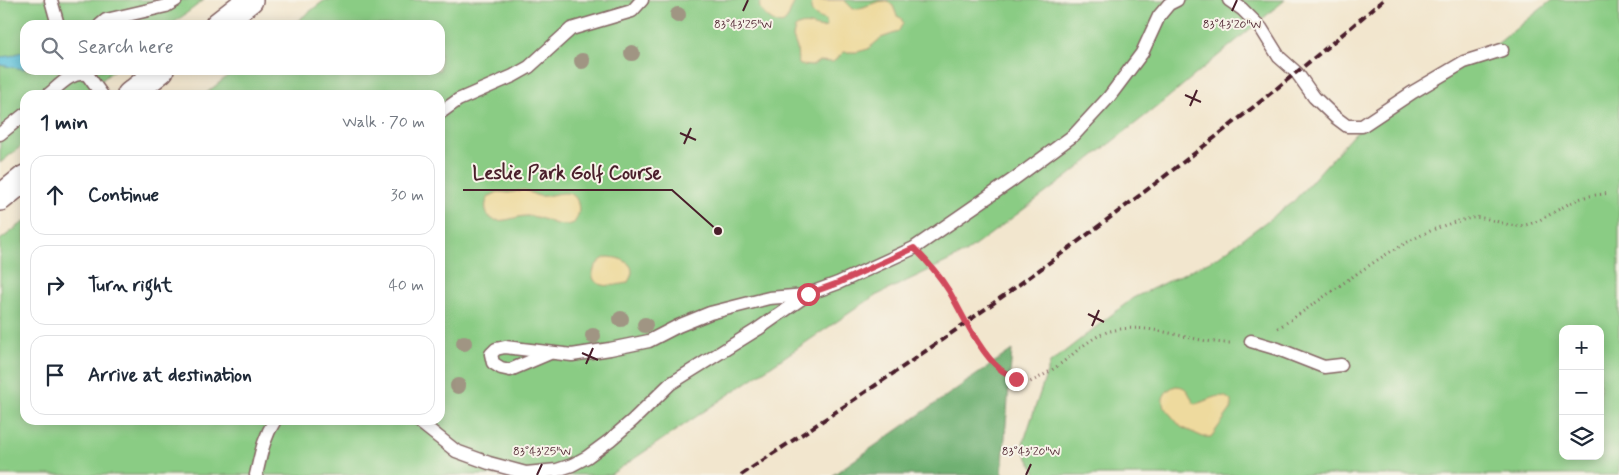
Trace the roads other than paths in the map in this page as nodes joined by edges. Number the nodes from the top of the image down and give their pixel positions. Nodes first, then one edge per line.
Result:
1 (51, 0) edge
2 (176, 0) edge
3 (250, 0) edge
4 (642, 0) edge
5 (1177, 0) edge
6 (1229, 0) edge
7 (57, 20) edge
8 (106, 20) edge
9 (224, 20) edge
10 (1502, 50) dead end
11 (76, 75) edge
12 (88, 75) edge
13 (155, 75) edge
14 (54, 90) edge
15 (99, 90) edge
16 (136, 90) edge
17 (445, 109) edge
18 (20, 118) edge
19 (0, 134) edge
20 (20, 182) edge
21 (0, 198) edge
22 (808, 294) junction
23 (1251, 341) road end
24 (550, 353) dead end
25 (1341, 365) dead end
26 (272, 425) edge
27 (423, 425) edge
28 (256, 475) edge

1 - 7 lane
2 - 8 lane
3 - 9 street
4 - 17 lane
5 - 22 lane
6 - 10 lane
11 - 14 lane
12 - 15 lane
13 - 16 street
18 - 19 lane
20 - 21 street
22 - 24 lane
22 - 27 lane
23 - 25 lane
26 - 28 lane

